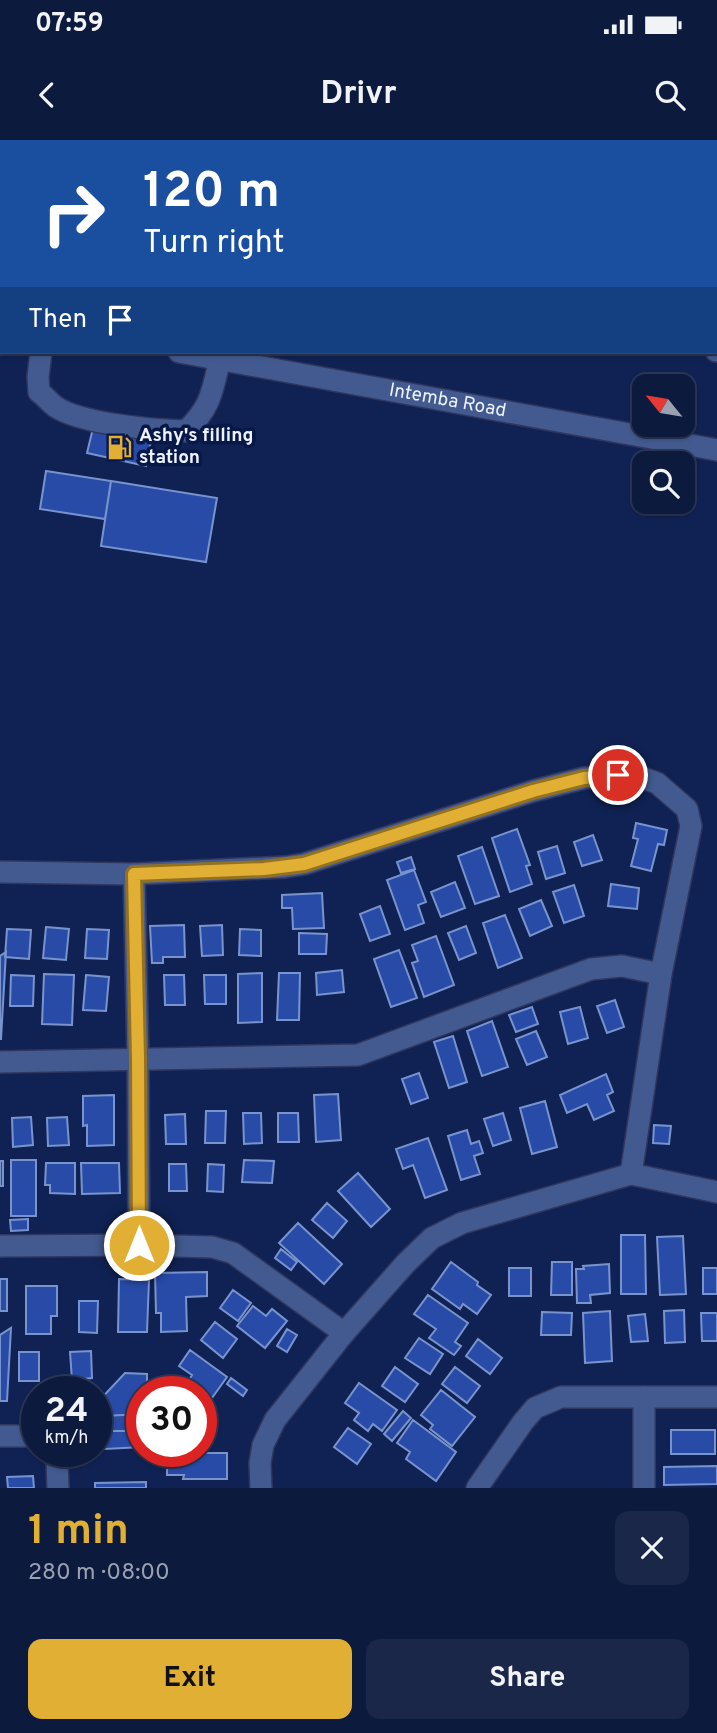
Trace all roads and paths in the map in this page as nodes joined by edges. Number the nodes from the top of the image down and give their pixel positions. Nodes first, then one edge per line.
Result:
1 (41, 354) edge
2 (190, 354) edge
3 (219, 359) junction
4 (717, 450) edge
5 (0, 872) edge
6 (134, 874) junction
7 (661, 974) junction
8 (138, 1059) junction
9 (0, 1062) edge
10 (631, 1174) junction
11 (717, 1192) edge
12 (139, 1245) junction
13 (0, 1246) edge
14 (344, 1333) junction
15 (644, 1397) junction
16 (717, 1397) edge
17 (0, 1436) edge
18 (21, 1436) edge
19 (57, 1467) edge
20 (58, 1488) edge
21 (261, 1488) edge
22 (477, 1488) edge
23 (644, 1488) edge

1 - 3 street
2 - 3 street, Intemba Road
3 - 4 street, Intemba Road
5 - 6 street
6 - 7 street
6 - 8 street
7 - 8 street
7 - 10 street
8 - 9 street
8 - 12 street
10 - 11 street
10 - 14 street
12 - 13 street
12 - 14 street
14 - 21 street
15 - 16 street
15 - 22 street
15 - 23 street
17 - 18 street
19 - 20 street

